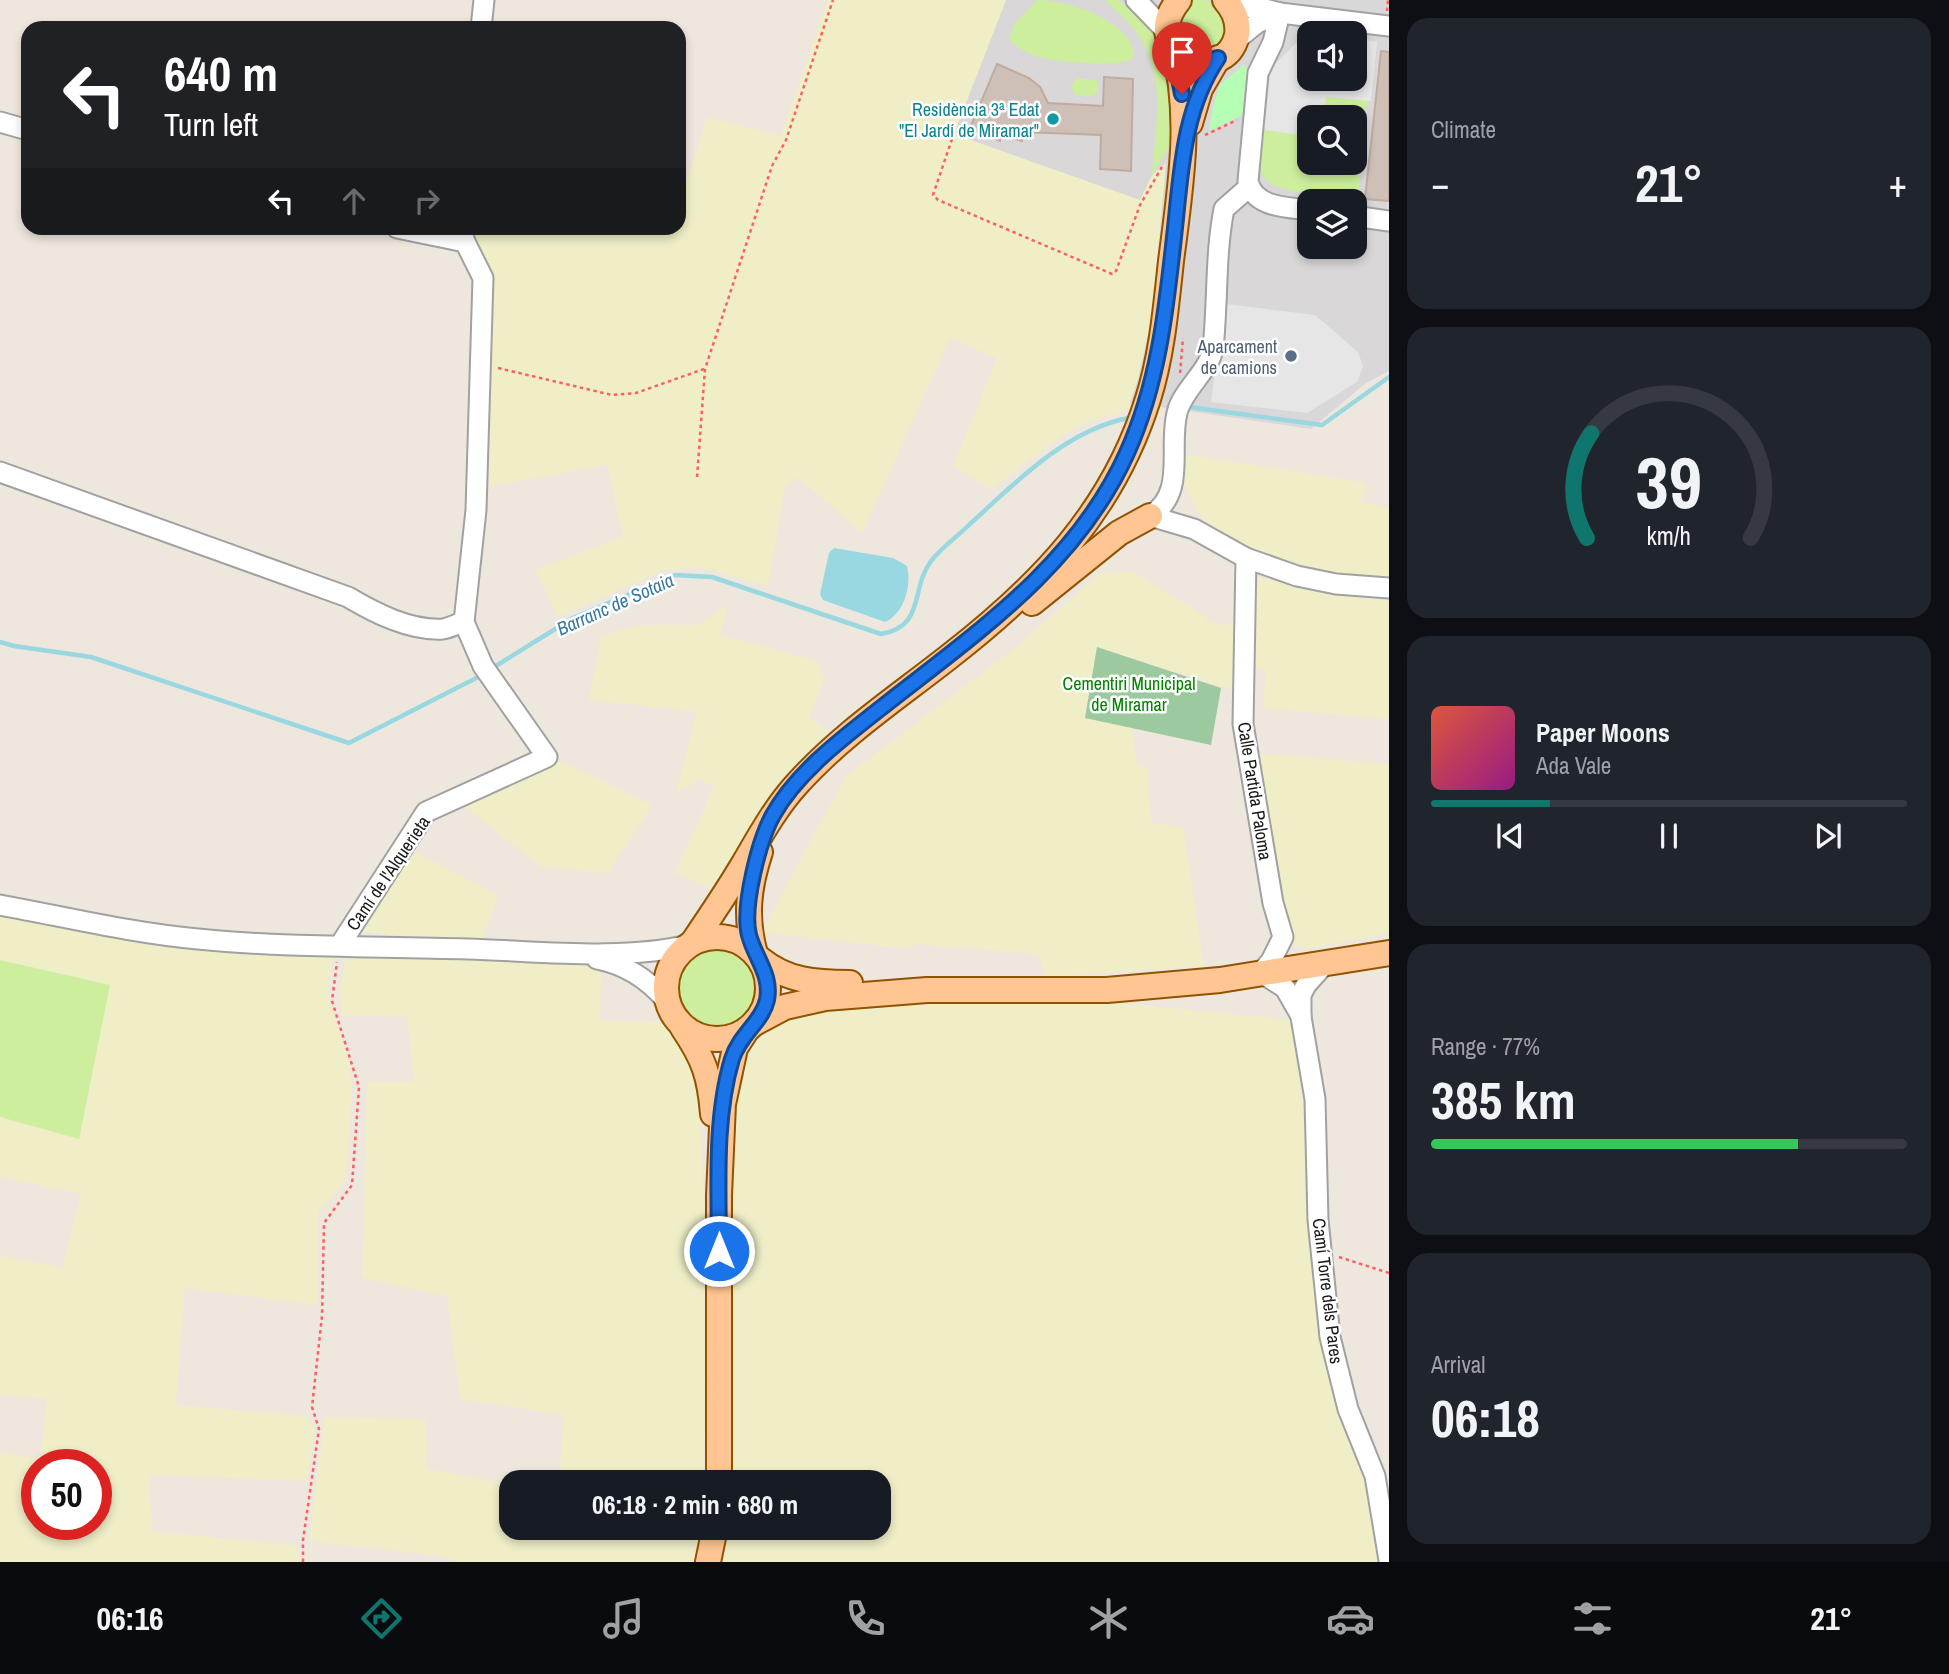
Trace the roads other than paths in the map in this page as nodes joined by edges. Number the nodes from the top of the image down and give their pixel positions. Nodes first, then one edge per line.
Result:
1 (484, 0) edge
2 (1136, 0) edge
3 (1179, 0) edge
4 (1228, 3) edge
5 (1280, 13) junction
6 (1313, 17) junction
7 (482, 21) edge
8 (1389, 26) edge
9 (1170, 39) junction
10 (1236, 40) junction
11 (1270, 48) junction
12 (1218, 58) junction
13 (0, 122) edge
14 (21, 128) edge
15 (1189, 147) junction
16 (1249, 187) junction
17 (1297, 208) edge
18 (1367, 218) edge
19 (1389, 221) edge
20 (463, 235) edge
21 (0, 472) edge
22 (1174, 485) junction
23 (1150, 516) junction
24 (1194, 528) junction
25 (1246, 558) junction
26 (1389, 588) edge
27 (464, 622) junction
28 (982, 630) junction
29 (772, 816) junction
30 (0, 905) edge
31 (691, 943) junction
32 (340, 945) junction
33 (554, 952) junction
34 (1389, 953) edge
35 (757, 957) junction
36 (1325, 964) junction
37 (1261, 974) junction
38 (927, 990) junction
39 (666, 1000) junction
40 (1301, 1017) junction
41 (681, 1024) junction
42 (749, 1027) junction
43 (719, 1195) junction
44 (719, 1470) edge
45 (713, 1540) edge
46 (1389, 1560) edge
47 (708, 1562) edge

1 - 7 street
2 - 9 street
3 - 9 main road
4 - 5 street
4 - 10 main road
5 - 6 street
5 - 10 street
5 - 11 street
6 - 8 street
6 - 11 street
9 - 12 main road
9 - 15 main road
10 - 12 main road
11 - 16 street
12 - 15 main road
13 - 14 street
15 - 28 main road
16 - 17 street
16 - 22 street
18 - 19 street
20 - 27 street, Camí de l'Alquerieta
21 - 27 street
22 - 23 street
22 - 24 street
23 - 24 street
23 - 28 main road
24 - 25 street
25 - 26 street
25 - 37 street, Calle Partida Paloma
27 - 32 street, Camí de l'Alquerieta
28 - 29 main road
29 - 31 main road
29 - 35 main road
30 - 32 street
31 - 33 street
31 - 35 main road
31 - 39 main road
32 - 33 street
33 - 39 street
34 - 36 main road
35 - 38 main road
35 - 42 main road
36 - 37 main road
36 - 40 street, Camí Torre dels Pares
37 - 38 main road
37 - 40 street, Camí Torre dels Pares
38 - 42 main road
39 - 41 main road
40 - 46 street, Camí Torre dels Pares
41 - 42 main road
41 - 43 main road
42 - 43 main road
43 - 44 main road
45 - 47 main road

